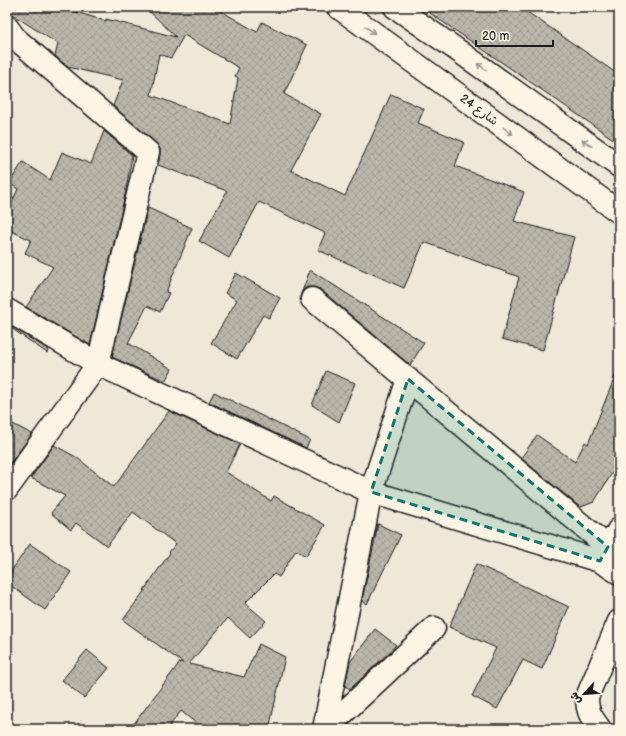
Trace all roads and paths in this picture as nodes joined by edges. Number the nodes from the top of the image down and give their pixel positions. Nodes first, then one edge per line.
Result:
1 (338, 7) edge
2 (395, 7) edge
3 (7, 27) edge
4 (619, 166) edge
5 (619, 212) edge
6 (312, 299) dead end
7 (7, 310) edge
8 (98, 364) junction
9 (408, 379) junction
10 (7, 489) edge
11 (371, 492) junction
12 (609, 546) edge
13 (619, 573) edge
14 (619, 621) edge
15 (434, 628) dead end
16 (325, 729) edge
17 (600, 729) edge

1 -> 5 street, شارع 24
4 -> 2 street
3 - 8 street
6 - 9 street
7 - 8 street
8 - 10 street
8 - 11 street
9 - 11 street
9 - 12 street
11 - 12 street
11 - 16 street
12 - 13 street
14 - 17 street
15 - 16 street

